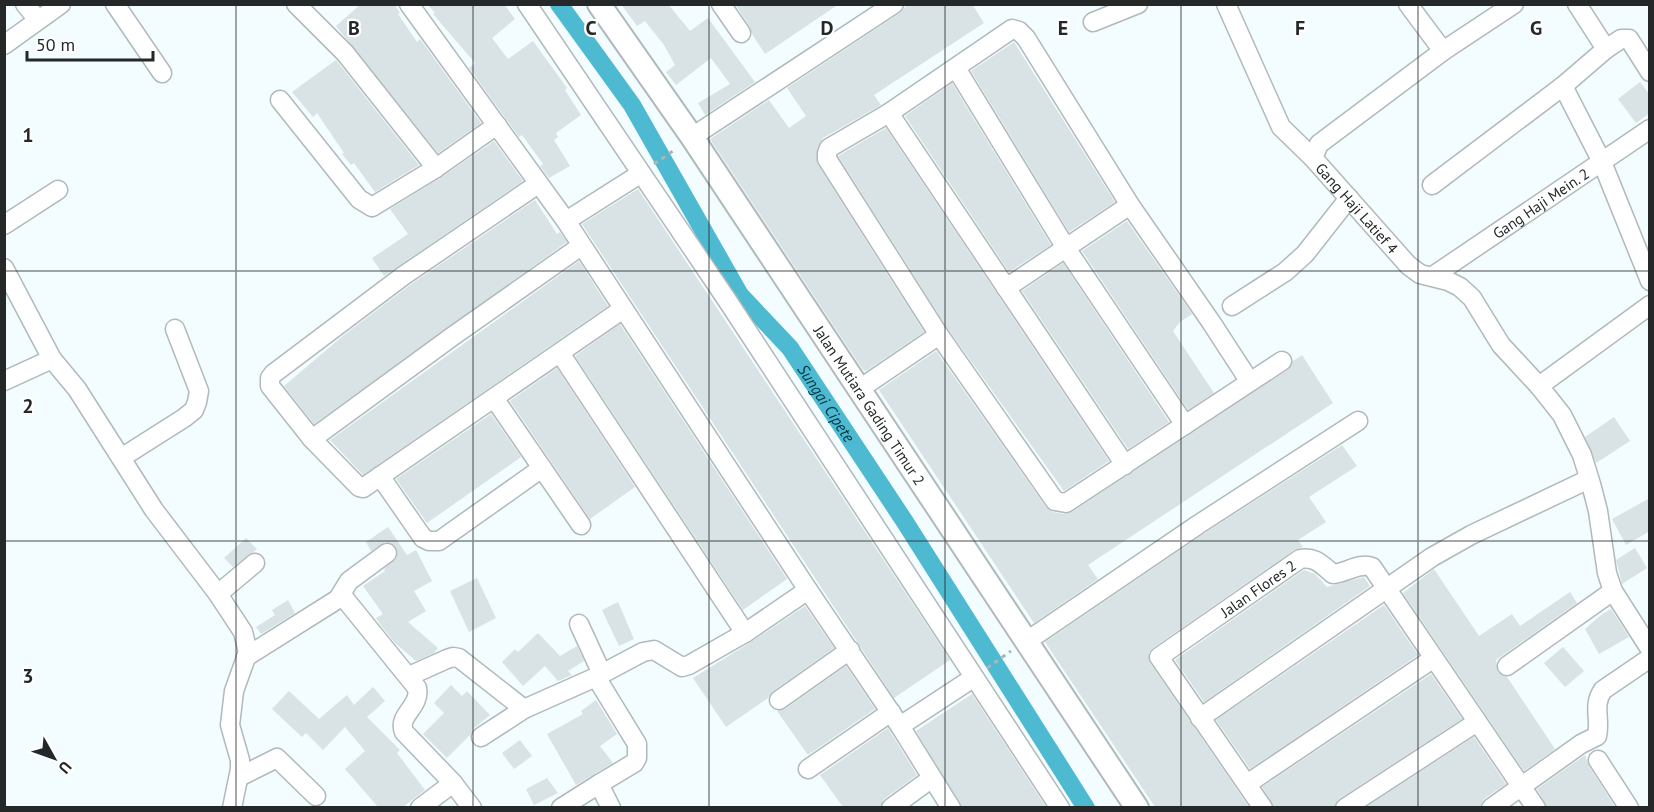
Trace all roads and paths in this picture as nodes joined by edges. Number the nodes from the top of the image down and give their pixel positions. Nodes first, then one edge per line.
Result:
1 (25, 4) edge
2 (62, 4) edge
3 (115, 4) edge
4 (296, 4) edge
5 (409, 4) edge
6 (527, 4) edge
7 (599, 4) edge
8 (894, 4) edge
9 (1138, 4) edge
10 (1226, 4) edge
11 (1408, 4) edge
12 (1514, 4) edge
13 (1577, 4) edge
14 (724, 6) edge
15 (38, 20) junction
16 (1093, 22) dead end
17 (741, 33) dead end
18 (4, 45) edge
19 (1606, 49) junction
20 (1443, 51) junction
21 (956, 69) junction
22 (1650, 72) edge
23 (162, 73) dead end
24 (1563, 87) junction
25 (279, 100) dead end
26 (889, 113) junction
27 (497, 125) junction
28 (1650, 129) edge
29 (688, 140) junction
30 (1313, 158) junction
31 (1602, 162) junction
32 (436, 168) junction
33 (647, 170) junction
34 (538, 184) junction
35 (1432, 185) dead end
36 (58, 190) dead end
37 (1349, 198) junction
38 (1130, 205) junction
39 (566, 221) junction
40 (4, 225) edge
41 (581, 246) junction
42 (1066, 248) junction
43 (4, 268) edge
44 (1433, 276) junction
45 (1650, 281) edge
46 (1006, 288) junction
47 (1650, 305) edge
48 (1232, 306) dead end
49 (623, 309) junction
50 (175, 328) dead end
51 (939, 335) junction
52 (560, 352) junction
53 (52, 358) junction
54 (1282, 361) dead end
55 (4, 381) edge
56 (1250, 382) junction
57 (1539, 386) junction
58 (858, 390) junction
59 (494, 398) junction
60 (1358, 421) dead end
61 (1185, 425) junction
62 (312, 439) junction
63 (121, 458) junction
64 (1125, 465) junction
65 (542, 468) junction
66 (380, 476) junction
67 (1589, 479) junction
68 (581, 525) dead end
69 (387, 553) dead end
70 (255, 563) dead end
71 (1386, 588) junction
72 (808, 591) junction
73 (1613, 591) junction
74 (219, 594) junction
75 (338, 599) junction
76 (579, 624) dead end
77 (745, 633) junction
78 (1022, 644) junction
79 (1650, 649) edge
80 (850, 650) junction
81 (246, 657) junction
82 (1434, 658) junction
83 (1650, 658) edge
84 (1507, 666) dead end
85 (979, 673) junction
86 (409, 676) junction
87 (599, 676) junction
88 (778, 700) dead end
89 (524, 709) junction
90 (1200, 718) junction
91 (896, 719) junction
92 (1477, 722) junction
93 (481, 737) dead end
94 (1598, 760) dead end
95 (807, 768) dead end
96 (239, 777) junction
97 (932, 778) junction
98 (453, 783) junction
99 (599, 784) junction
100 (1247, 784) junction
101 (1522, 786) junction
102 (316, 796) dead end
103 (232, 807) edge
104 (420, 807) edge
105 (472, 807) edge
106 (561, 807) edge
107 (611, 807) edge
108 (891, 807) edge
109 (951, 807) edge
110 (1060, 807) edge
111 (1137, 807) edge
112 (1263, 807) edge
113 (1345, 807) edge
114 (1491, 807) edge
115 (1536, 807) edge
116 (1629, 807) edge

1 - 15 street
2 - 15 street
3 - 23 street
4 - 32 street
5 - 27 street
6 - 33 street
7 - 29 street, Jalan Mutiara Gading Timur 2
8 - 29 street
9 - 16 street
10 - 30 street
11 - 20 street
12 - 20 street, Gang Haji Latief 4
13 - 19 street
14 - 17 street
15 - 18 street
19 - 22 street
19 - 24 street
20 - 30 street, Gang Haji Latief 4
21 - 26 street
21 - 38 street
21 - 42 street
24 - 31 street
24 - 35 street
25 - 32 street
26 - 46 street
26 - 51 street
27 - 32 street
27 - 34 street
28 - 31 street, Gang Haji Mein. 2
29 - 33 path
29 - 58 street, Jalan Mutiara Gading Timur 2
30 - 37 street, Gang Haji Latief 4
31 - 44 street, Gang Haji Mein. 2
31 - 45 street
33 - 39 street
33 - 85 street
34 - 39 street
34 - 62 street
36 - 40 street
37 - 44 street, Gang Haji Latief 4
37 - 48 street
38 - 42 street
38 - 56 street
39 - 41 street
41 - 49 street
41 - 62 street
42 - 46 street
42 - 61 street
43 - 53 street
44 - 57 street, Gang Haji Latief 4
46 - 64 street
47 - 57 street
49 - 52 street
49 - 72 street
50 - 63 street
51 - 58 street
51 - 64 street
52 - 59 street
52 - 77 street
53 - 55 street
53 - 63 street
54 - 56 street
56 - 61 street
57 - 67 street, Gang Haji Latief 4
58 - 78 street, Jalan Mutiara Gading Timur 2
59 - 65 street
59 - 66 street
60 - 78 street
61 - 64 street
62 - 66 street
63 - 74 street
65 - 66 street
65 - 68 street
67 - 71 street
67 - 73 street, Gang Haji Latief 4
69 - 75 street
70 - 74 street
71 - 82 street
71 - 90 street
71 - 90 street, Jalan Flores 2
72 - 77 street
72 - 80 street
73 - 79 street, Gang Haji Latief 4
73 - 84 street
74 - 81 street
75 - 81 street
75 - 86 street
76 - 87 street
77 - 87 street
78 - 85 path
78 - 111 street, Jalan Mutiara Gading Timur 2
80 - 88 street
80 - 91 street
81 - 96 street
82 - 92 street
82 - 100 street
83 - 101 street
85 - 91 street
85 - 110 street
86 - 89 street
86 - 98 street
87 - 89 street
87 - 99 street
89 - 93 street
90 - 100 street
91 - 95 street
91 - 97 street
92 - 101 street
92 - 113 street
94 - 116 street
96 - 102 street
96 - 103 street
97 - 108 street
97 - 109 street
98 - 104 street
98 - 105 street
99 - 106 street
99 - 107 street
100 - 112 street
101 - 114 street
101 - 115 street

